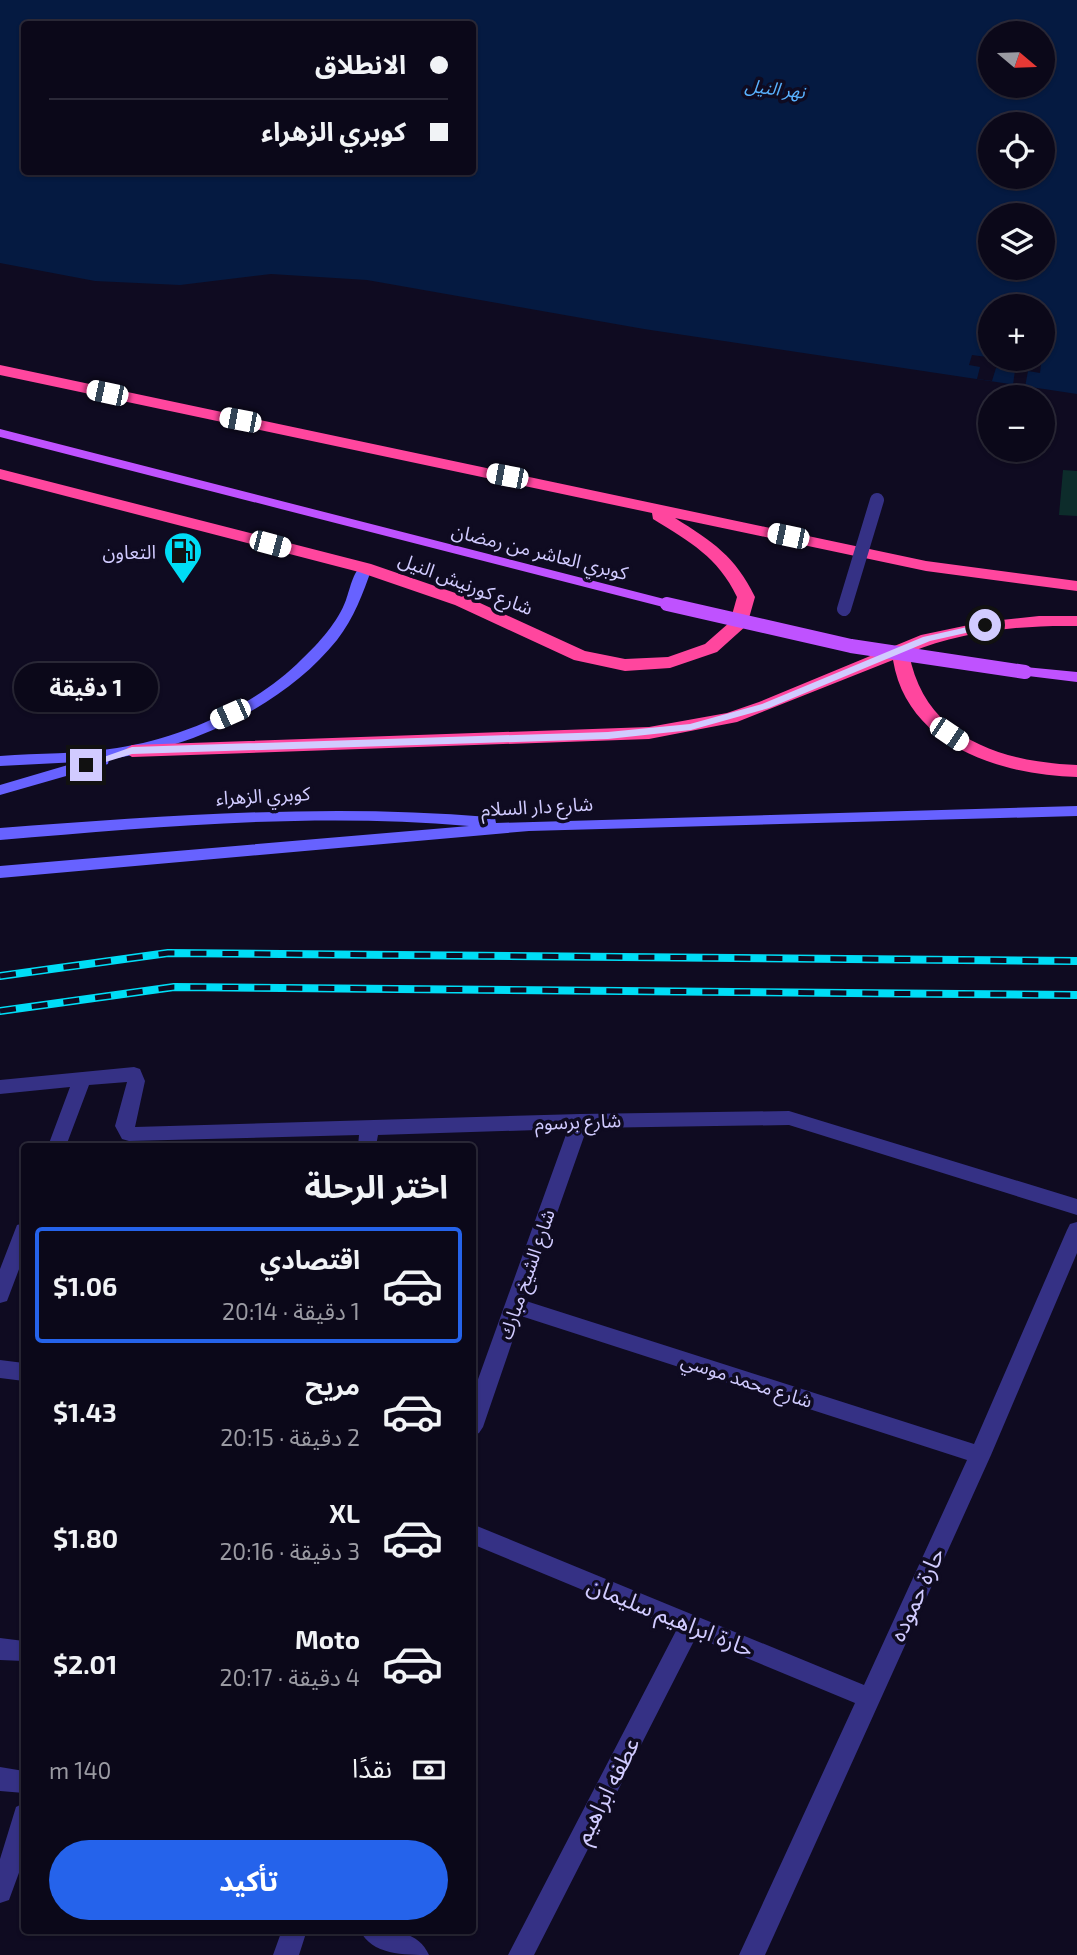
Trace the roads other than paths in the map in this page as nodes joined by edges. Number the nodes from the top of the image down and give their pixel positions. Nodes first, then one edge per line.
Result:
1 (0, 370) edge
2 (0, 433) edge
3 (0, 474) edge
4 (877, 500) dead end
5 (640, 504) junction
6 (365, 568) junction
7 (1077, 586) edge
8 (844, 609) dead end
9 (1077, 621) edge
10 (900, 650) junction
11 (1077, 677) edge
12 (132, 751) junction
13 (0, 761) edge
14 (1077, 771) edge
15 (0, 790) edge
16 (1077, 811) edge
17 (529, 826) junction
18 (0, 834) edge
19 (0, 872) edge
20 (83, 1077) junction
21 (0, 1087) edge
22 (580, 1121) junction
23 (368, 1137) edge
24 (58, 1143) edge
25 (1077, 1207) edge
26 (1077, 1230) edge
27 (21, 1239) edge
28 (0, 1295) edge
29 (515, 1306) junction
30 (0, 1369) edge
31 (21, 1372) edge
32 (476, 1415) edge
33 (980, 1454) junction
34 (476, 1536) edge
35 (691, 1625) junction
36 (0, 1649) edge
37 (21, 1651) edge
38 (869, 1698) junction
39 (0, 1779) edge
40 (21, 1782) edge
41 (21, 1826) edge
42 (0, 1891) edge
43 (294, 1934) edge
44 (379, 1934) edge
45 (286, 1955) edge
46 (416, 1955) edge
47 (521, 1955) edge
48 (752, 1955) edge

1 - 5 highway, شارع كورنيش النيل
2 - 11 main road, كوبري العاشر من رمضان, bridge
3 - 6 highway, شارع كورنيش النيل
4 - 8 street, bridge
5 - 6 highway, شارع كورنيش النيل
5 - 7 highway, شارع كورنيش النيل
6 - 12 main road
9 - 10 highway
10 - 12 highway
10 - 14 highway
12 - 13 main road
12 - 15 main road
16 - 17 main road, شارع دار السلام
17 - 18 main road, كوبري الزهراء
17 - 19 main road, شارع دار السلام
20 - 21 street
20 - 23 street, شارع برسوم
20 - 24 street
22 - 23 street, شارع برسوم
22 - 25 street, شارع برسوم
22 - 29 street, شارع الشيخ مبارك
26 - 33 street, حارة حموده
27 - 28 street
29 - 32 street, شارع الشيخ مبارك
29 - 33 street, شارع محمد موسي
30 - 31 street
33 - 38 street, حارة حموده
34 - 35 street, حارة ابراهيم سليمان
35 - 38 street, حارة ابراهيم سليمان
35 - 47 street, عطفه ابراهيم
36 - 37 street
38 - 48 street, حارة حموده
39 - 40 street
41 - 42 street
43 - 45 street
44 - 46 street

